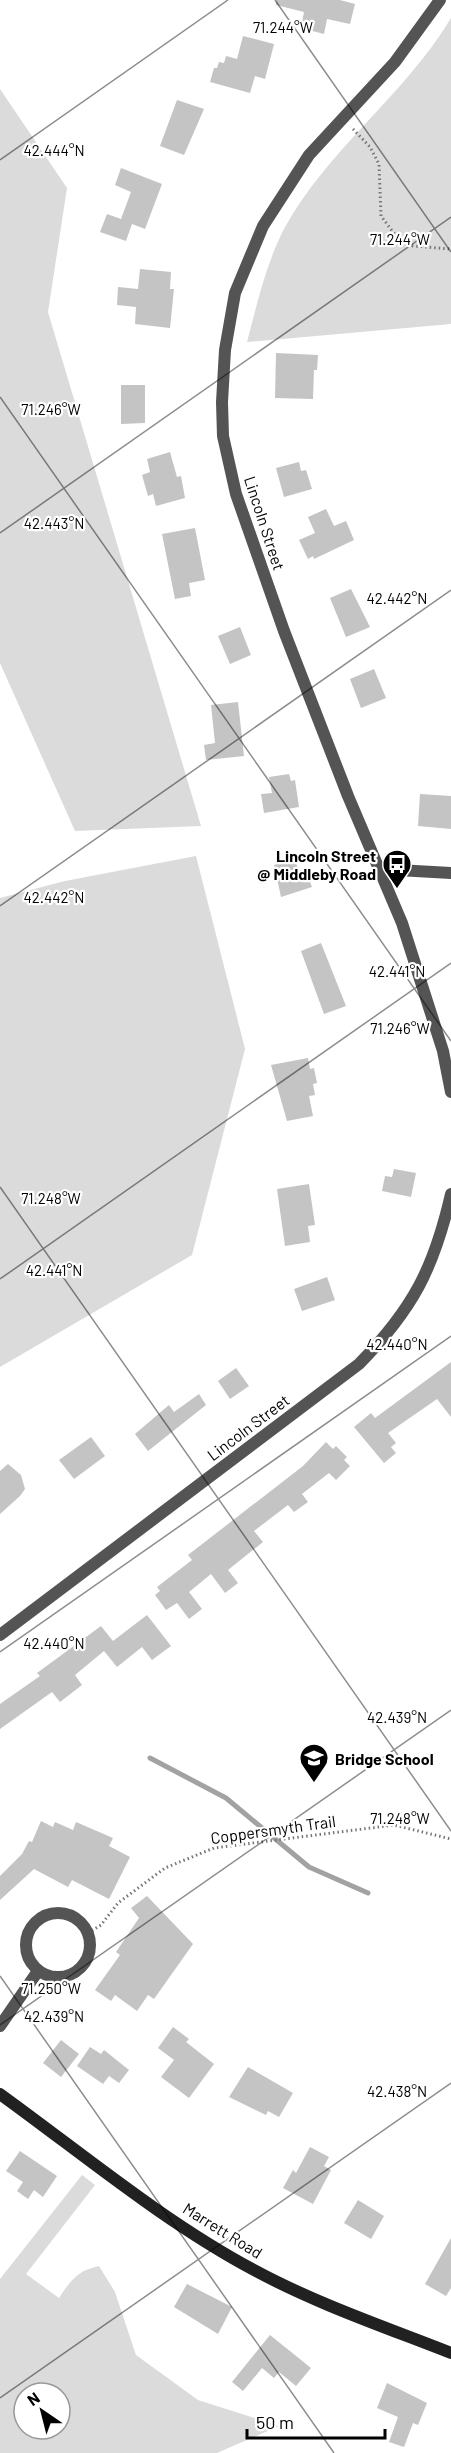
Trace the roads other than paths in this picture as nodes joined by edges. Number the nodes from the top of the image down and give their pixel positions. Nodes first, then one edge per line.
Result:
1 (440, 0) edge
2 (380, 869) junction
3 (451, 873) edge
4 (451, 1092) edge
5 (451, 1194) edge
6 (0, 1635) edge
7 (38, 1971) junction
8 (0, 2026) edge
9 (0, 2094) edge
10 (451, 2353) edge

1 - 2 street, Lincoln Street
2 - 3 street
2 - 4 street, Lincoln Street
5 - 6 street, Lincoln Street
7 - 7 street
7 - 8 street
9 - 10 main road, Marrett Road

